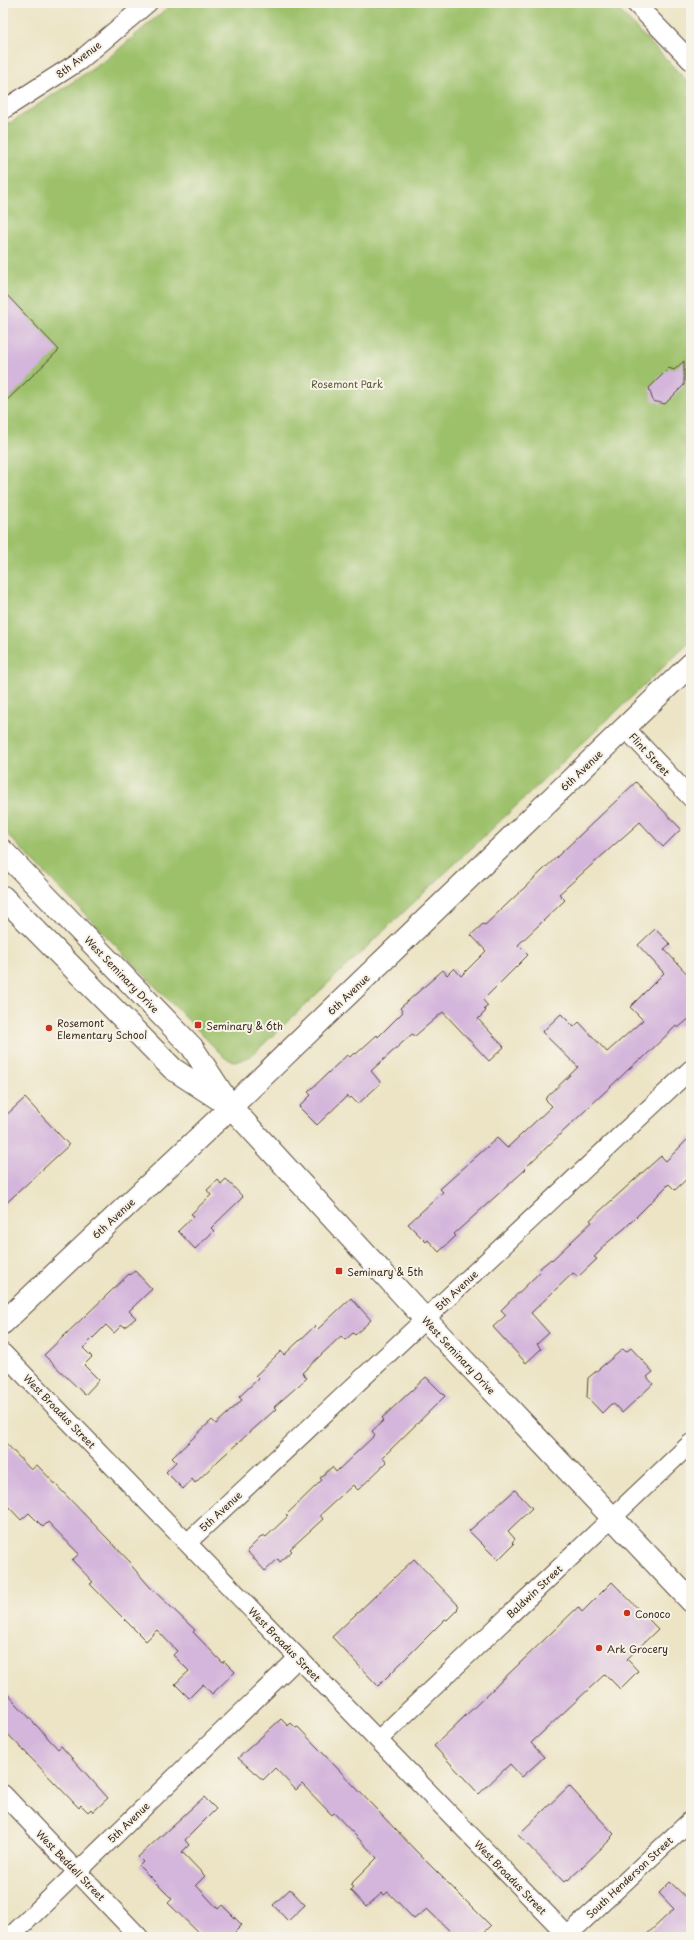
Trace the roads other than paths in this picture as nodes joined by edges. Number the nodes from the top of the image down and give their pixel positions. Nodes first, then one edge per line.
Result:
1 (148, 3) edge
2 (636, 3) edge
3 (691, 61) edge
4 (3, 110) edge
5 (691, 664) edge
6 (625, 728) junction
7 (691, 798) edge
8 (3, 851) edge
9 (3, 897) edge
10 (691, 1069) edge
11 (231, 1107) junction
12 (425, 1319) junction
13 (3, 1323) edge
14 (3, 1353) edge
15 (691, 1443) edge
16 (612, 1517) junction
17 (187, 1543) junction
18 (691, 1600) edge
19 (298, 1658) junction
20 (378, 1740) junction
21 (3, 1794) edge
22 (691, 1820) edge
23 (77, 1872) junction
24 (568, 1936) edge
25 (10, 1937) edge
26 (140, 1937) edge

1 - 4 street, 8th Avenue
2 - 3 street
5 - 6 main road, 6th Avenue
6 - 7 street, Flint Street
6 - 11 main road, 6th Avenue
8 - 11 main road, West Seminary Drive
9 - 11 main road, West Seminary Drive
10 - 12 street, 5th Avenue
11 - 12 main road, West Seminary Drive
11 - 13 main road, 6th Avenue
12 - 16 main road, West Seminary Drive
12 - 17 street, 5th Avenue
14 - 17 street, West Broadus Street
15 - 16 street, Baldwin Street
16 - 18 main road, West Seminary Drive
16 - 20 street, Baldwin Street
17 - 19 street, West Broadus Street
19 - 20 street, West Broadus Street
19 - 23 street, 5th Avenue
20 - 24 street, West Broadus Street
21 - 23 street, West Beddell Street
22 - 24 street, South Henderson Street
23 - 25 street, 5th Avenue
23 - 26 street, West Beddell Street

